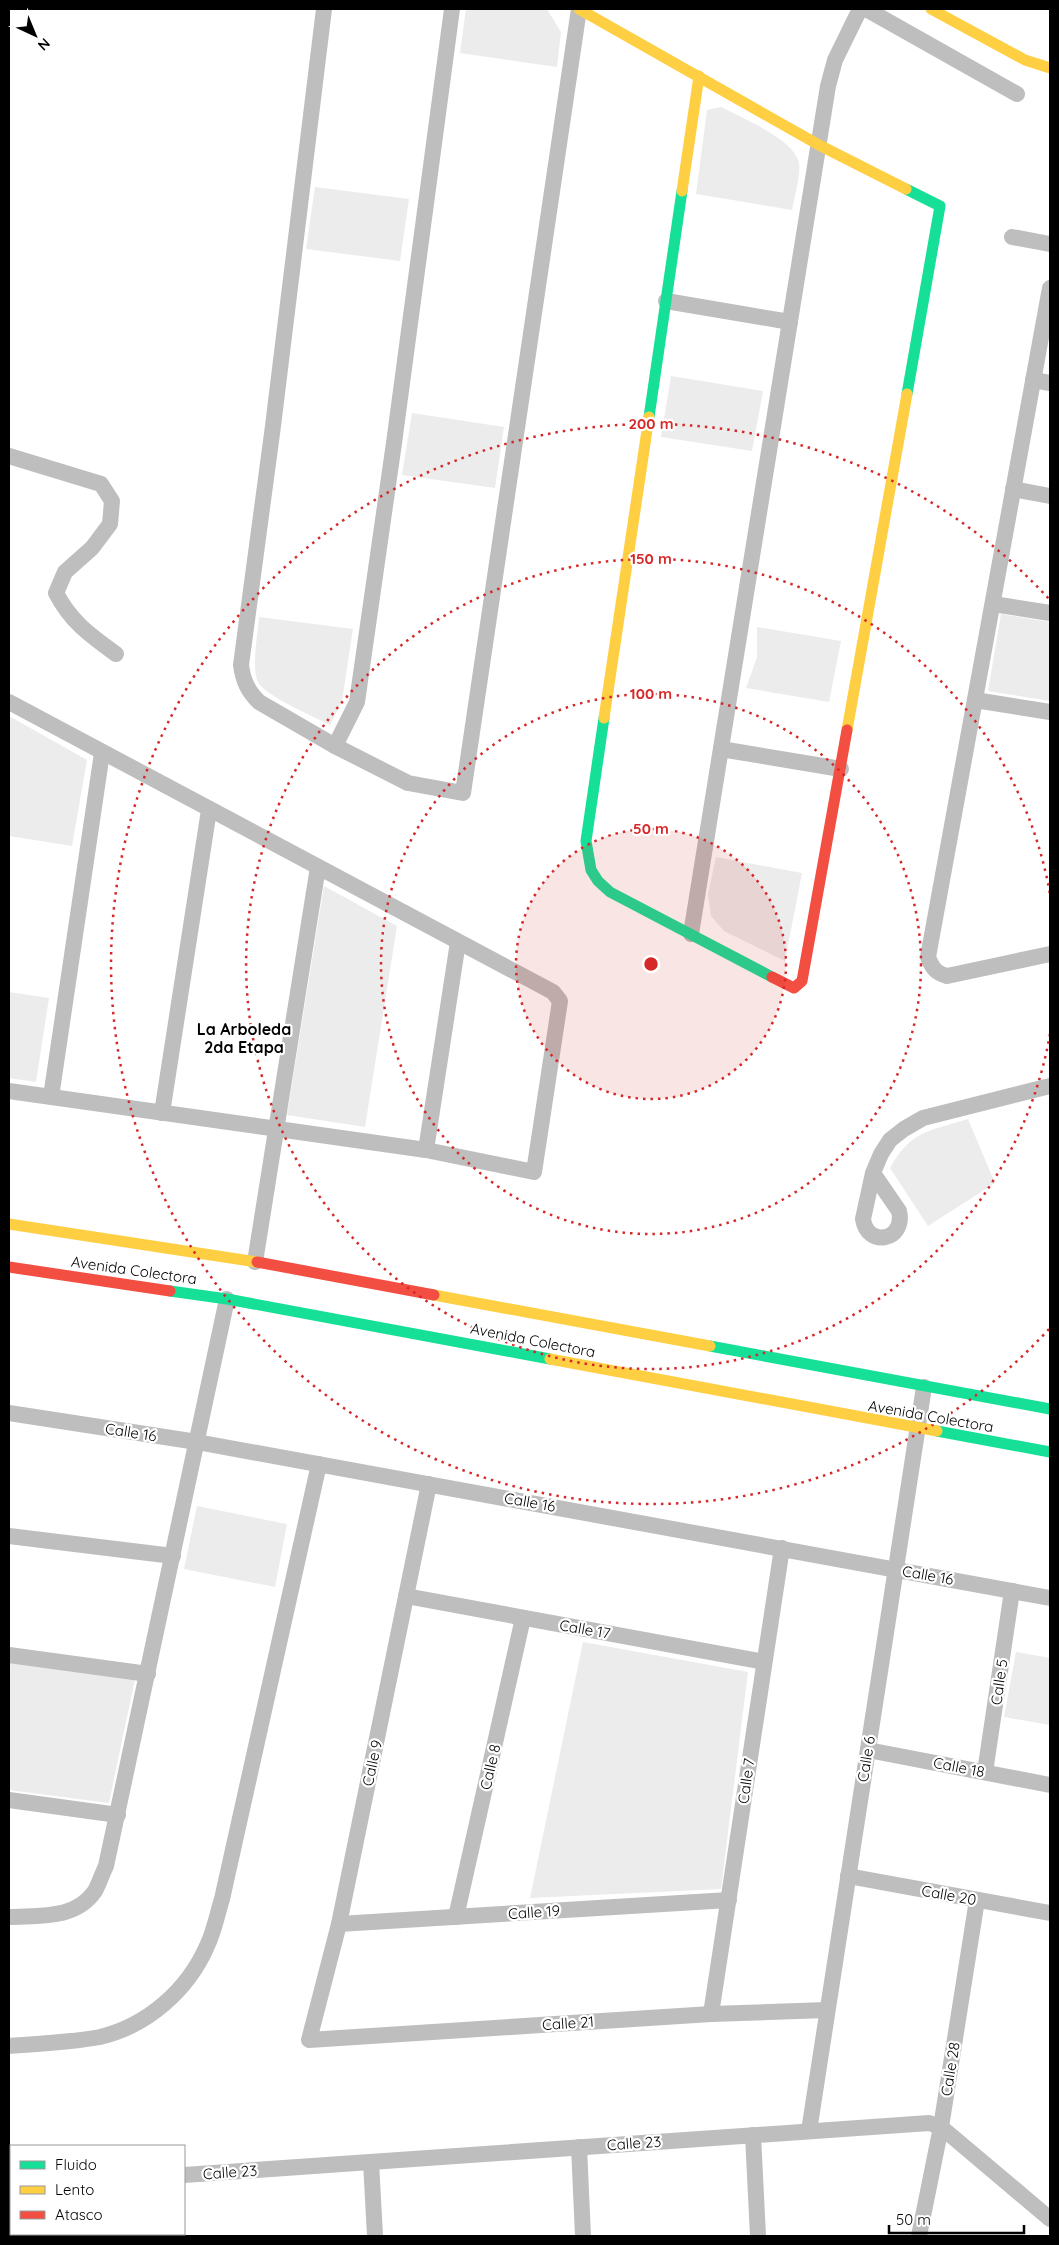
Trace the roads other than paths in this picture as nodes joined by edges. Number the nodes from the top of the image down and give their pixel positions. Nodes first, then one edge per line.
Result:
1 (324, 9) edge
2 (452, 9) edge
3 (579, 9) edge
4 (860, 9) edge
5 (866, 9) edge
6 (931, 9) edge
7 (1050, 68) edge
8 (699, 76) junction
9 (1017, 94) dead end
10 (819, 145) junction
11 (1012, 237) dead end
12 (1050, 244) edge
13 (1050, 288) edge
14 (666, 301) junction
15 (790, 322) junction
16 (1033, 380) junction
17 (1050, 383) edge
18 (9, 456) edge
19 (1013, 490) junction
20 (1050, 496) edge
21 (993, 604) junction
22 (1050, 613) edge
23 (116, 654) dead end
24 (975, 700) junction
25 (9, 702) edge
26 (1050, 712) edge
27 (335, 746) junction
28 (721, 749) junction
29 (102, 753) junction
30 (841, 769) junction
31 (209, 810) junction
32 (318, 867) junction
33 (691, 934) junction
34 (458, 942) junction
35 (1050, 954) edge
36 (1050, 1086) edge
37 (9, 1091) edge
38 (51, 1097) junction
39 (162, 1114) junction
40 (276, 1130) junction
41 (426, 1150) junction
42 (874, 1174) dead end
43 (9, 1224) edge
44 (255, 1262) junction
45 (9, 1267) edge
46 (228, 1299) junction
47 (924, 1387) junction
48 (1050, 1409) edge
49 (9, 1413) edge
50 (917, 1429) junction
51 (197, 1442) junction
52 (1050, 1452) edge
53 (319, 1464) junction
54 (429, 1484) junction
55 (9, 1536) edge
56 (782, 1548) junction
57 (173, 1556) junction
58 (896, 1569) junction
59 (1012, 1591) junction
60 (406, 1596) junction
61 (1050, 1598) edge
62 (523, 1618) junction
63 (9, 1654) edge
64 (764, 1662) junction
65 (148, 1674) junction
66 (868, 1750) junction
67 (985, 1772) junction
68 (1050, 1785) edge
69 (9, 1800) edge
70 (118, 1815) junction
71 (848, 1876) junction
72 (728, 1900) junction
73 (978, 1900) junction
74 (1050, 1913) edge
75 (9, 1917) edge
76 (456, 1917) junction
77 (339, 1924) junction
78 (827, 2010) junction
79 (711, 2014) junction
80 (309, 2040) joint
81 (9, 2046) edge
82 (941, 2127) junction
83 (809, 2131) junction
84 (753, 2134) junction
85 (579, 2147) junction
86 (371, 2162) junction
87 (185, 2175) edge
88 (1050, 2219) edge
89 (375, 2236) edge
90 (583, 2236) edge
91 (758, 2236) edge
92 (919, 2236) edge

1 - 27 street
2 - 27 street
3 - 8 street
3 - 27 street
4 - 10 street
5 - 9 street
6 - 7 street
8 - 10 street
8 - 14 street
10 - 15 street
10 - 30 street
11 - 12 street
13 - 16 street
14 - 15 street
14 - 33 street
15 - 28 street
16 - 17 street
16 - 19 street
18 - 23 street
19 - 20 street
19 - 21 street
21 - 22 street
21 - 24 street
24 - 26 street
24 - 35 street
25 - 29 street
28 - 30 street
28 - 33 street
29 - 31 street
29 - 38 street
30 - 33 street
31 - 32 street
31 - 39 street
32 - 34 street
32 - 40 street
34 - 41 street
34 - 41 street
36 - 42 street
37 - 38 street
38 - 39 street
39 - 40 street
40 - 41 street
40 - 44 street
43 - 44 street, Avenida Colectora
44 - 47 street, Avenida Colectora
45 - 46 street, Avenida Colectora
46 - 50 street, Avenida Colectora
46 - 51 street
47 - 48 street, Avenida Colectora
47 - 50 street, Calle 6
49 - 51 street, Calle 16
50 - 52 street, Avenida Colectora
50 - 58 street, Calle 6
51 - 53 street, Calle 16
51 - 57 street
53 - 54 street, Calle 16
53 - 81 street
54 - 56 street, Calle 16
54 - 60 street, Calle 9
55 - 57 street
56 - 58 street, Calle 16
56 - 64 street, Calle 7
57 - 65 street
58 - 59 street, Calle 16
58 - 66 street, Calle 6
59 - 61 street, Calle 16
59 - 67 street, Calle 5
60 - 62 street, Calle 17
60 - 77 street, Calle 9
62 - 64 street, Calle 17
62 - 76 street, Calle 8
63 - 65 street
64 - 72 street, Calle 7
65 - 70 street
66 - 67 street, Calle 18
66 - 71 street, Calle 6
67 - 68 street, Calle 18
69 - 70 street
70 - 75 street
71 - 73 street, Calle 20
71 - 78 street, Calle 6
72 - 76 street, Calle 19
72 - 79 street, Calle 7
73 - 74 street, Calle 20
73 - 82 street, Calle 28
76 - 77 street, Calle 19
77 - 80 street, Calle 9
78 - 79 street, Calle 21
78 - 83 street, Calle 6
79 - 80 street, Calle 21
82 - 83 street, Calle 23
82 - 88 street
82 - 92 street, Calle 28
83 - 84 street, Calle 23
84 - 85 street, Calle 23
84 - 91 street
85 - 86 street, Calle 23
85 - 90 street
86 - 87 street, Calle 23
86 - 89 street

